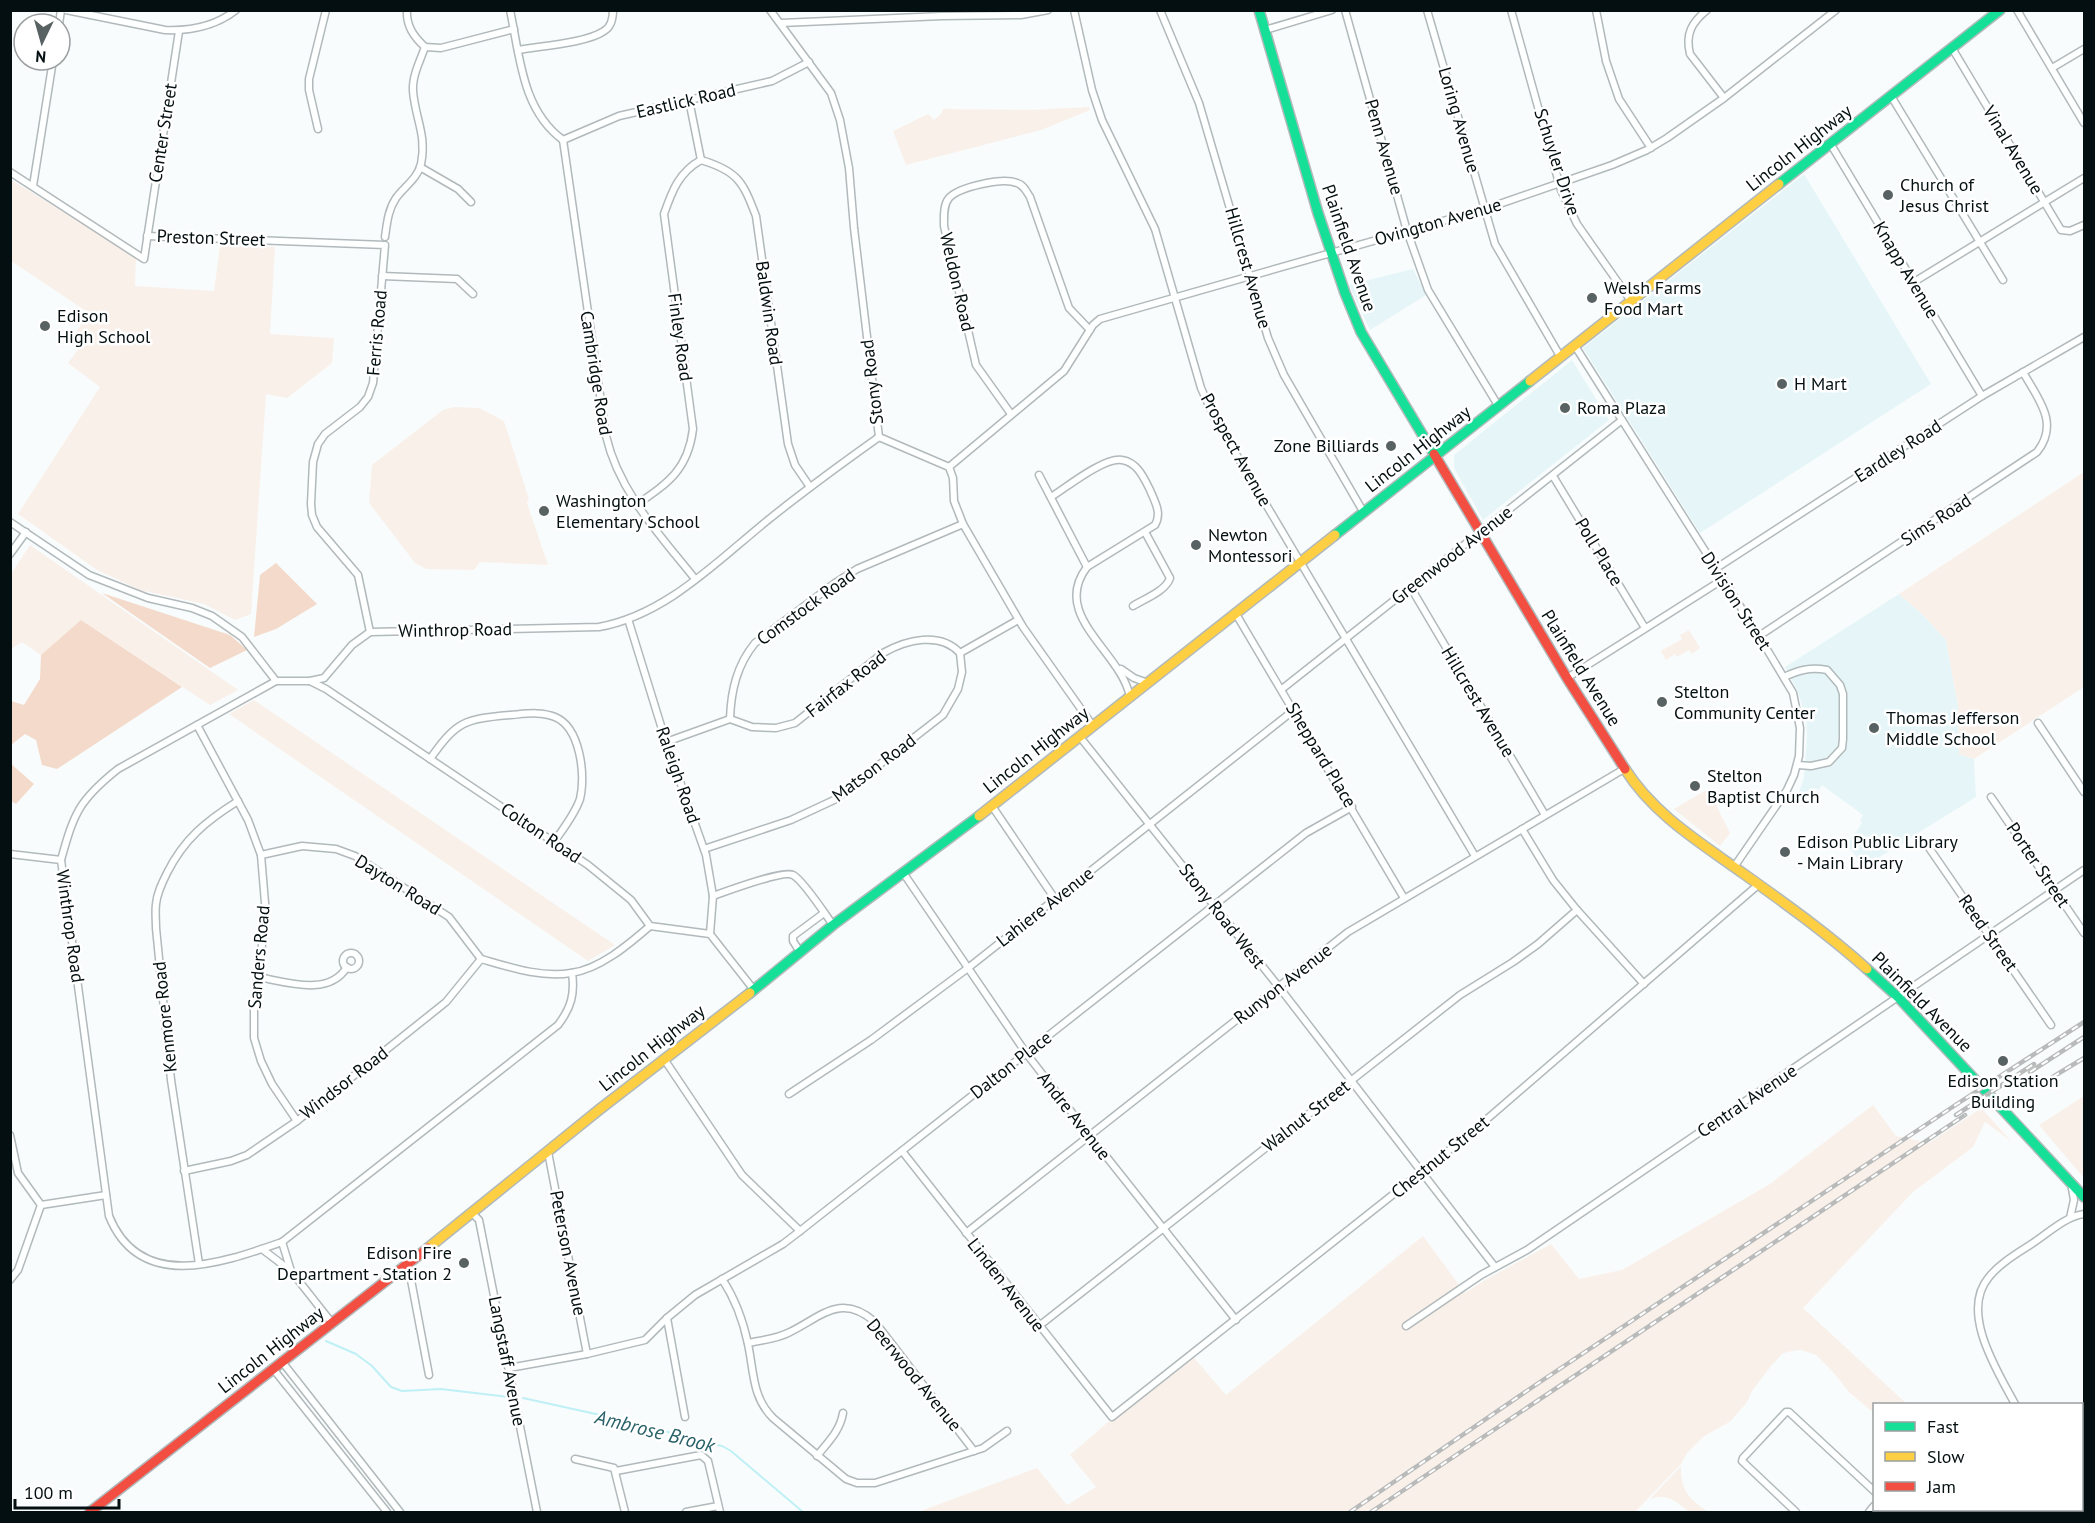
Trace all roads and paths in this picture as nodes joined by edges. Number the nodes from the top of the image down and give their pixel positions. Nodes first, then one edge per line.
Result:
1 (63, 10) edge
2 (236, 10) edge
3 (326, 10) edge
4 (407, 10) edge
5 (510, 10) edge
6 (613, 10) edge
7 (770, 10) edge
8 (1048, 10) edge
9 (1074, 10) edge
10 (1160, 10) edge
11 (1259, 10) edge
12 (1332, 10) edge
13 (1345, 10) edge
14 (1427, 10) edge
15 (1511, 10) edge
16 (1596, 10) edge
17 (1707, 10) edge
18 (1836, 10) edge
19 (2000, 10) edge
20 (2017, 10) edge
21 (781, 23) junction
22 (514, 28) junction
23 (1265, 30) junction
24 (179, 31) junction
25 (425, 47) junction
26 (1952, 48) junction
27 (2085, 49) edge
28 (518, 50) junction
29 (809, 62) junction
30 (2052, 68) junction
31 (51, 72) edge
32 (1891, 96) junction
33 (1724, 98) junction
34 (689, 100) junction
35 (2085, 123) edge
36 (318, 129) dead end
37 (563, 140) junction
38 (1830, 143) junction
39 (1651, 148) junction
40 (701, 160) junction
41 (420, 167) junction
42 (10, 172) edge
43 (2085, 178) edge
44 (1560, 184) junction
45 (33, 186) junction
46 (471, 202) dead end
47 (2044, 203) junction
48 (1485, 209) junction
49 (2085, 225) edge
50 (1407, 231) junction
51 (147, 236) junction
52 (385, 237) dead end
53 (1979, 243) junction
54 (385, 245) joint
55 (1331, 252) junction
56 (382, 276) junction
57 (1251, 276) junction
58 (2002, 280) dead end
59 (1914, 282) junction
60 (472, 294) dead end
61 (1174, 299) junction
62 (1631, 301) junction
63 (1090, 330) junction
64 (2085, 337) edge
65 (1575, 346) junction
66 (1560, 356) junction
67 (2023, 372) junction
68 (1982, 396) junction
69 (1499, 407) junction
70 (1011, 414) junction
71 (1622, 420) junction
72 (879, 437) junction
73 (1434, 456) junction
74 (950, 467) junction
75 (1039, 475) dead end
76 (1553, 476) junction
77 (810, 487) junction
78 (1051, 496) junction
79 (636, 505) junction
80 (1364, 513) junction
81 (10, 522) edge
82 (963, 524) junction
83 (26, 532) junction
84 (1144, 532) junction
85 (1479, 533) junction
86 (10, 554) edge
87 (1301, 564) junction
88 (1087, 567) junction
89 (1715, 569) junction
90 (695, 579) junction
91 (1722, 580) junction
92 (1411, 588) junction
93 (1133, 606) dead end
94 (1236, 614) junction
95 (628, 619) junction
96 (1018, 620) junction
97 (1645, 628) junction
98 (370, 632) junction
99 (1759, 636) junction
100 (1346, 639) junction
101 (960, 653) junction
102 (1116, 665) junction
103 (1784, 677) junction
104 (1567, 678) junction
105 (276, 681) junction
106 (310, 681) junction
107 (1148, 683) junction
108 (1282, 689) junction
109 (1130, 697) junction
110 (1294, 710) junction
111 (730, 719) junction
112 (2038, 723) dead end
113 (197, 725) junction
114 (1092, 726) junction
115 (1080, 737) junction
116 (666, 742) junction
117 (430, 759) junction
118 (1798, 765) junction
119 (1624, 769) junction
120 (2085, 792) edge
121 (1991, 797) dead end
122 (238, 801) junction
123 (992, 806) junction
124 (1352, 807) junction
125 (1545, 815) junction
126 (1150, 823) junction
127 (1522, 829) junction
128 (554, 842) junction
129 (1925, 842) dead end
130 (704, 849) junction
131 (10, 854) edge
132 (261, 855) junction
133 (1475, 856) junction
134 (61, 860) junction
135 (1734, 867) junction
136 (2085, 870) edge
137 (904, 874) junction
138 (1758, 885) junction
139 (2055, 890) junction
140 (713, 896) junction
141 (1404, 898) junction
142 (1055, 899) junction
143 (1214, 905) junction
144 (1577, 910) junction
145 (824, 913) junction
146 (650, 926) junction
147 (833, 926) junction
148 (2085, 933) edge
149 (710, 934) junction
150 (1989, 934) junction
151 (800, 952) junction
152 (481, 959) junction
153 (347, 968) dead end
154 (968, 968) junction
155 (572, 973) junction
156 (258, 977) junction
157 (1644, 984) junction
158 (1279, 987) junction
159 (754, 990) junction
160 (1899, 998) junction
161 (2051, 1025) dead end
162 (1026, 1053) junction
163 (664, 1059) junction
164 (1351, 1081) junction
165 (789, 1094) dead end
166 (297, 1121) junction
167 (10, 1135) edge
168 (1089, 1136) junction
169 (902, 1151) junction
170 (548, 1152) junction
171 (13, 1168) edge
172 (184, 1171) junction
173 (1423, 1172) junction
174 (2071, 1183) junction
175 (106, 1195) junction
176 (2085, 1197) edge
177 (41, 1205) junction
178 (472, 1213) junction
179 (2085, 1214) edge
180 (2070, 1218) junction
181 (1163, 1228) junction
182 (800, 1231) junction
183 (966, 1233) junction
184 (282, 1242) junction
185 (262, 1249) junction
186 (199, 1264) junction
187 (408, 1264) junction
188 (1495, 1268) junction
189 (291, 1271) junction
190 (722, 1279) junction
191 (10, 1280) edge
192 (667, 1318) junction
193 (1236, 1320) junction
194 (332, 1323) junction
195 (1039, 1326) junction
196 (1406, 1326) dead end
197 (748, 1343) junction
198 (587, 1354) junction
199 (283, 1363) junction
200 (509, 1368) junction
201 (274, 1370) junction
202 (429, 1376) dead end
203 (2015, 1403) edge
204 (843, 1413) dead end
205 (685, 1417) dead end
206 (1112, 1417) joint
207 (1007, 1431) dead end
208 (974, 1451) junction
209 (817, 1456) junction
210 (575, 1459) dead end
211 (616, 1471) junction
212 (1873, 1489) edge
213 (719, 1509) edge
214 (90, 1512) edge
215 (387, 1512) edge
216 (399, 1512) edge
217 (537, 1512) edge
218 (625, 1512) edge
219 (686, 1512) edge
220 (1796, 1512) edge

1 - 24 street
2 - 24 street
3 - 36 street
4 - 25 street
5 - 22 street
6 - 28 street
7 - 21 street, Stony Road
8 - 21 street
9 - 61 street, Prospect Avenue
10 - 57 street, Hillcrest Avenue
11 - 23 main road, Plainfield Avenue
12 - 23 street
13 - 50 street, Penn Avenue
14 - 48 street, Loring Avenue
15 - 44 street, Schuyler Drive
16 - 39 street
17 - 33 street
18 - 33 street, Ovington Avenue
19 - 26 main road, Lincoln Highway
20 - 30 street
21 - 29 street, Stony Road
22 - 25 street
22 - 28 street
23 - 55 main road, Plainfield Avenue
24 - 51 street, Center Street
25 - 41 street
26 - 32 main road, Lincoln Highway
26 - 47 street, Vinal Avenue
27 - 30 street
28 - 37 street
29 - 34 street, Eastlick Road
29 - 72 street, Stony Road
30 - 35 street
31 - 45 street
32 - 38 main road, Lincoln Highway
32 - 53 street
33 - 39 street, Ovington Avenue
34 - 37 street, Eastlick Road
34 - 40 street
37 - 79 street, Cambridge Road
38 - 59 street, Knapp Avenue
38 - 62 main road, Lincoln Highway
39 - 44 street, Ovington Avenue
40 - 77 street, Baldwin Road
40 - 79 street, Finley Road
41 - 46 street
41 - 52 street
42 - 45 street, Preston Street
43 - 47 street
44 - 48 street, Ovington Avenue
44 - 62 street, Schuyler Drive
45 - 51 street, Preston Street
47 - 49 street, Vinal Avenue
47 - 53 street
48 - 50 street, Ovington Avenue
48 - 66 street, Loring Avenue
50 - 55 street, Ovington Avenue
50 - 69 street, Penn Avenue
51 - 54 street, Preston Street
53 - 58 street
53 - 59 street
54 - 56 street, Ferris Road
55 - 57 street, Ovington Avenue
55 - 73 main road, Plainfield Avenue
56 - 60 street
56 - 98 street, Ferris Road
57 - 61 street, Ovington Avenue
57 - 80 street, Hillcrest Avenue
59 - 68 street, Knapp Avenue
61 - 63 street, Ovington Avenue
61 - 87 street, Prospect Avenue
62 - 65 main road, Lincoln Highway
63 - 70 street, Ovington Avenue
63 - 70 street, Weldon Road
64 - 67 street, Eardley Road
65 - 66 main road, Lincoln Highway
65 - 71 street, Division Street
66 - 69 main road, Lincoln Highway
67 - 68 street, Eardley Road
67 - 99 street, Sims Road
68 - 89 street, Eardley Road
69 - 73 main road, Lincoln Highway
70 - 74 street, Ovington Avenue
71 - 76 street, Greenwood Avenue
71 - 89 street, Division Street
72 - 74 street, Stony Road
72 - 77 street, Winthrop Road
73 - 80 main road, Lincoln Highway
73 - 85 main road, Plainfield Avenue
74 - 82 street
75 - 78 street
76 - 85 street, Greenwood Avenue
76 - 97 street, Poll Place
77 - 90 street, Winthrop Road
78 - 84 street
78 - 88 street
79 - 90 street, Cambridge Road
80 - 87 main road, Lincoln Highway
81 - 83 street
82 - 96 street
82 - 111 street, Comstock Road
83 - 86 street
83 - 105 street
84 - 88 street
84 - 93 street
85 - 92 street, Greenwood Avenue
85 - 104 main road, Plainfield Avenue
87 - 94 main road, Lincoln Highway
87 - 100 street, Prospect Avenue
88 - 102 street
89 - 91 street, Division Street
90 - 95 street, Winthrop Road
91 - 97 street
91 - 99 street, Division Street
92 - 100 street, Greenwood Avenue
92 - 125 street, Hillcrest Avenue
94 - 107 main road, Lincoln Highway
94 - 108 street, Sheppard Place
95 - 98 street, Winthrop Road
95 - 116 street, Raleigh Road
96 - 101 street
96 - 114 street
97 - 104 street
98 - 106 street
99 - 103 street, Division Street
100 - 108 street, Greenwood Avenue
100 - 133 street, Prospect Avenue
101 - 111 street, Fairfax Road
101 - 130 street, Matson Road
102 - 107 street
102 - 109 street
103 - 118 street, Division Street
103 - 118 street
104 - 119 main road, Plainfield Avenue
105 - 106 street, Winthrop Road
105 - 113 street, Winthrop Road
106 - 117 street, Colton Road
107 - 109 main road, Lincoln Highway
108 - 110 street, Sheppard Place
109 - 114 main road, Lincoln Highway
110 - 124 street, Sheppard Place
110 - 126 street, Lahiere Avenue
111 - 116 street
112 - 120 street
113 - 122 street, Sanders Road
113 - 134 street, Winthrop Road
114 - 115 main road, Lincoln Highway
115 - 123 main road, Lincoln Highway
115 - 126 street, Stony Road West
116 - 130 street, Raleigh Road
117 - 128 street, Colton Road
117 - 128 street
118 - 135 street, Division Street
119 - 125 street, Runyon Avenue
119 - 135 main road, Plainfield Avenue
121 - 139 street, Porter Street
122 - 132 street, Sanders Road
122 - 172 street, Kenmore Road
123 - 137 main road, Lincoln Highway
123 - 142 street
124 - 141 street, Sheppard Place
124 - 143 street, Dalton Place
125 - 127 street, Runyon Avenue
126 - 142 street, Lahiere Avenue
126 - 143 street, Stony Road West
127 - 133 street, Runyon Avenue
127 - 144 street
128 - 146 street, Colton Road
129 - 150 street, Reed Street
130 - 140 street, Raleigh Road
131 - 134 street
132 - 152 street, Dayton Road
132 - 156 street, Sanders Road
133 - 141 street, Runyon Avenue
134 - 175 street, Winthrop Road
135 - 138 main road, Plainfield Avenue
136 - 139 street, Central Avenue
137 - 147 main road, Lincoln Highway
137 - 154 street, Andre Avenue
138 - 157 street, Chestnut Street
138 - 160 main road, Plainfield Avenue
139 - 148 street, Porter Street
139 - 150 street, Central Avenue
140 - 145 street
140 - 149 street, Raleigh Road
141 - 158 street, Runyon Avenue
142 - 154 street, Lahiere Avenue
143 - 158 street, Stony Road West
143 - 162 street, Dalton Place
144 - 157 street
144 - 164 street, Walnut Street
145 - 147 street
145 - 151 street
146 - 149 street
146 - 155 street
147 - 151 main road, Lincoln Highway
149 - 159 street
150 - 160 street, Central Avenue
150 - 161 street, Reed Street
151 - 159 main road, Lincoln Highway
152 - 155 street
152 - 166 street, Windsor Road
153 - 156 street
154 - 162 street, Andre Avenue
154 - 165 street, Lahiere Avenue
155 - 184 street, Winthrop Road
156 - 166 street, Sanders Road
157 - 173 street, Chestnut Street
158 - 164 street, Stony Road West
158 - 168 street, Runyon Avenue
159 - 163 main road, Lincoln Highway
160 - 174 main road, Plainfield Avenue
160 - 188 street, Central Avenue
162 - 168 street, Andre Avenue
162 - 169 street, Dalton Place
163 - 170 main road, Lincoln Highway
163 - 182 street
164 - 173 street, Stony Road West
164 - 181 street, Walnut Street
166 - 172 street, Windsor Road
167 - 171 street
168 - 181 street, Andre Avenue
168 - 183 street, Runyon Avenue
169 - 182 street, Dalton Place
169 - 183 street, Linden Avenue
170 - 178 main road, Lincoln Highway
170 - 198 street, Peterson Avenue
171 - 177 street
172 - 186 street, Kenmore Road
173 - 188 street, Stony Road West
173 - 193 street, Chestnut Street
174 - 176 main road, Plainfield Avenue
174 - 180 street
175 - 177 street
175 - 186 street, Winthrop Road
177 - 191 street
178 - 187 main road, Lincoln Highway
178 - 200 street, Langstaff Avenue
179 - 180 street
180 - 203 street
181 - 193 street, Andre Avenue
181 - 195 street, Walnut Street
182 - 190 street, Dalton Place
183 - 195 street, Linden Avenue
184 - 185 street, Winthrop Road
184 - 189 street
185 - 186 street, Winthrop Road
185 - 189 street
187 - 194 main road, Lincoln Highway
187 - 202 street
188 - 196 street, Central Avenue
189 - 194 street
190 - 192 street, Dalton Place
190 - 197 street
192 - 198 street, Dalton Place
192 - 205 street
193 - 206 street, Chestnut Street
194 - 199 main road, Lincoln Highway
195 - 206 street, Linden Avenue
197 - 208 street, Deerwood Avenue
197 - 209 street
198 - 200 street, Dalton Place
199 - 201 main road, Lincoln Highway
199 - 216 street
200 - 217 street, Langstaff Avenue
201 - 214 main road, Lincoln Highway
201 - 215 street
204 - 209 street
207 - 208 street
208 - 209 street
210 - 211 street
211 - 213 street
211 - 218 street
212 - 220 street
213 - 219 street

